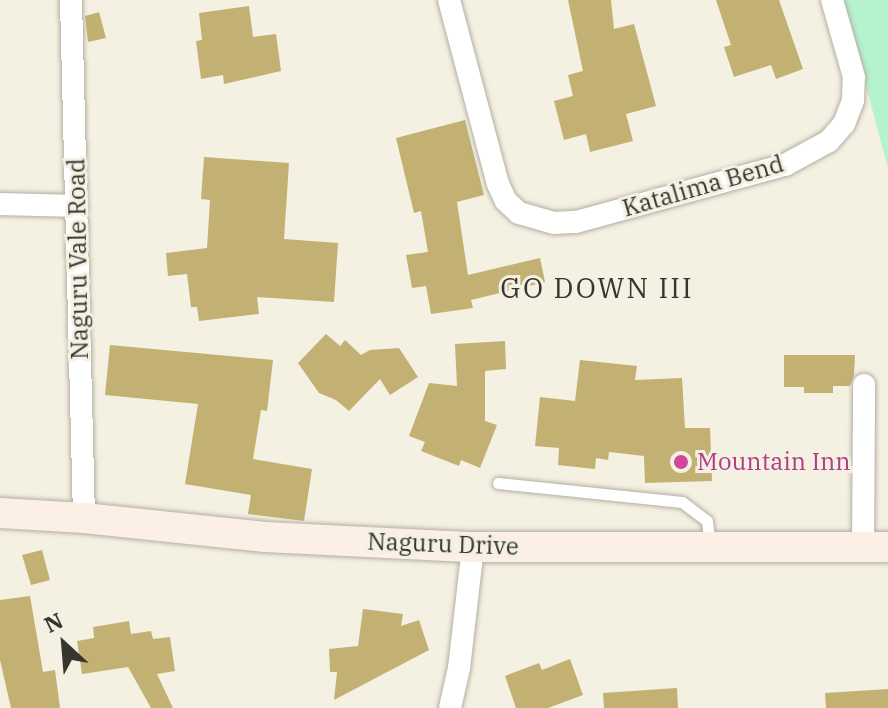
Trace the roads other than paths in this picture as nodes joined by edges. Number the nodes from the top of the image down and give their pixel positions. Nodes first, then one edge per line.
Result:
1 (71, 0) edge
2 (449, 0) edge
3 (832, 0) edge
4 (0, 204) edge
5 (77, 206) junction
6 (864, 385) dead end
7 (498, 483) dead end
8 (0, 513) edge
9 (84, 518) junction
10 (473, 547) junction
11 (875, 548) edge
12 (711, 550) junction
13 (450, 708) edge

1 - 5 street, Naguru Vale Road
2 - 3 street, Katalima Bend
4 - 5 street
5 - 9 street, Naguru Vale Road
6 - 11 street
7 - 12 lane
8 - 9 street, Naguru Drive
9 - 10 street, Naguru Drive
10 - 12 street, Naguru Drive
10 - 13 street
11 - 12 street, Naguru Drive

